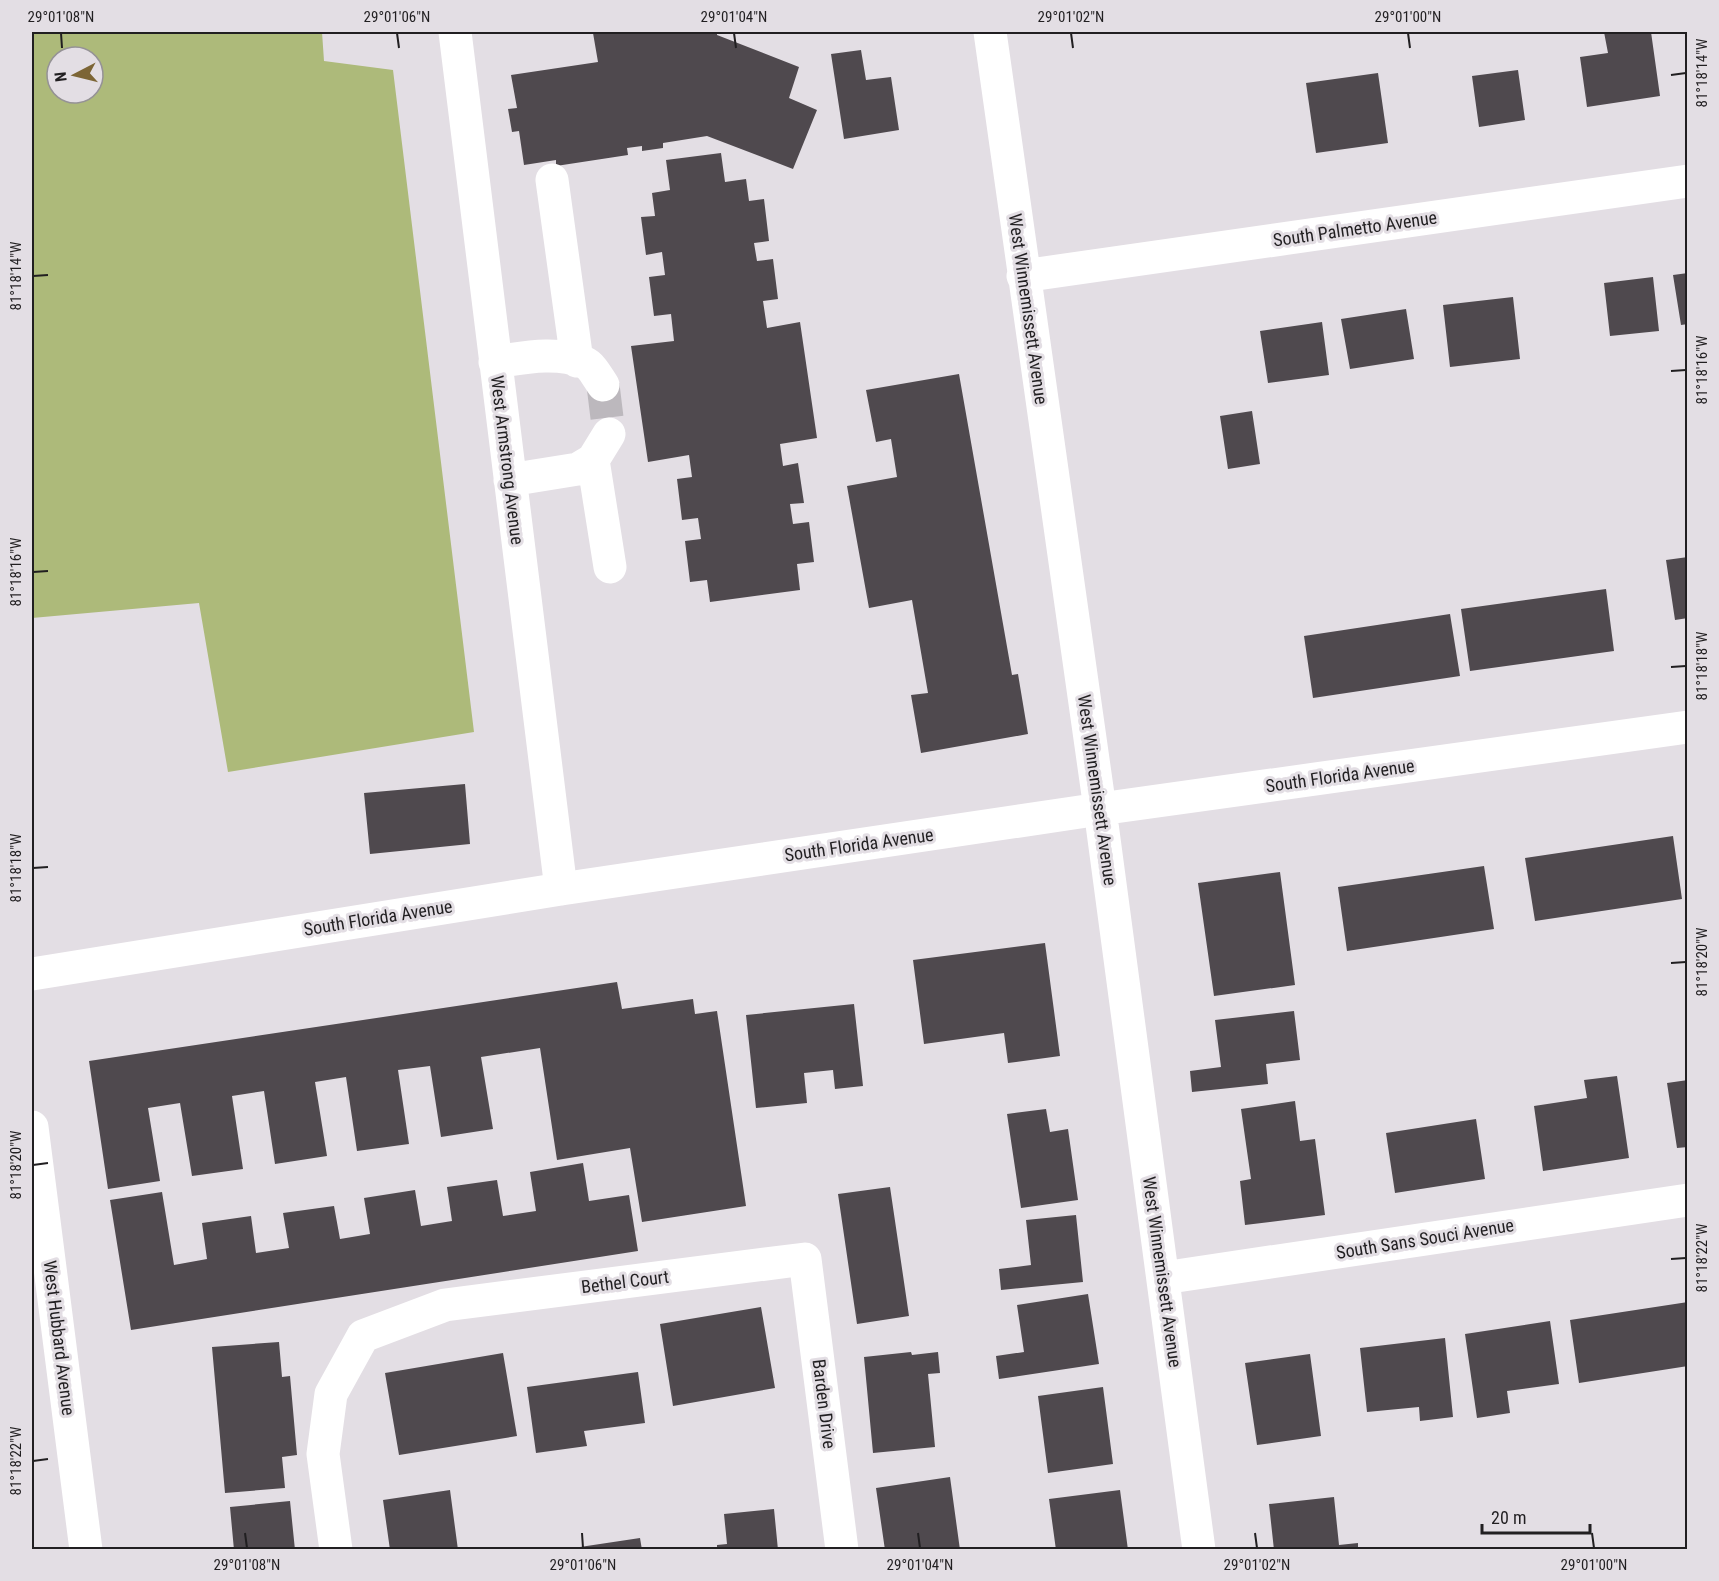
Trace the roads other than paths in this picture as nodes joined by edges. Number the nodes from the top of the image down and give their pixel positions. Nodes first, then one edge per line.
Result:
1 (455, 32) edge
2 (990, 32) edge
3 (552, 180) dead end
4 (1688, 181) edge
5 (1023, 276) junction
6 (577, 361) junction
7 (495, 362) junction
8 (603, 385) tunnel mouth
9 (510, 480) junction
10 (610, 567) dead end
11 (1688, 727) edge
12 (1100, 809) junction
13 (561, 889) junction
14 (32, 975) edge
15 (32, 1127) edge
16 (1688, 1200) edge
17 (805, 1258) joint
18 (1163, 1278) junction
19 (86, 1550) edge
20 (336, 1550) edge
21 (842, 1550) edge
22 (1199, 1550) edge

1 - 7 street, West Armstrong Avenue
2 - 5 street, West Winnemissett Avenue
3 - 6 street
4 - 5 street, South Palmetto Avenue
5 - 12 street, West Winnemissett Avenue
6 - 7 street
6 - 8 street
7 - 9 street, West Armstrong Avenue
9 - 10 street
9 - 13 street, West Armstrong Avenue
11 - 12 street, South Florida Avenue
12 - 13 street, South Florida Avenue
12 - 18 street, West Winnemissett Avenue
13 - 14 street, South Florida Avenue
15 - 19 street, West Hubbard Avenue
16 - 18 street, South Sans Souci Avenue
17 - 20 street, Bethel Court
17 - 21 street, Barden Drive
18 - 22 street, West Winnemissett Avenue

